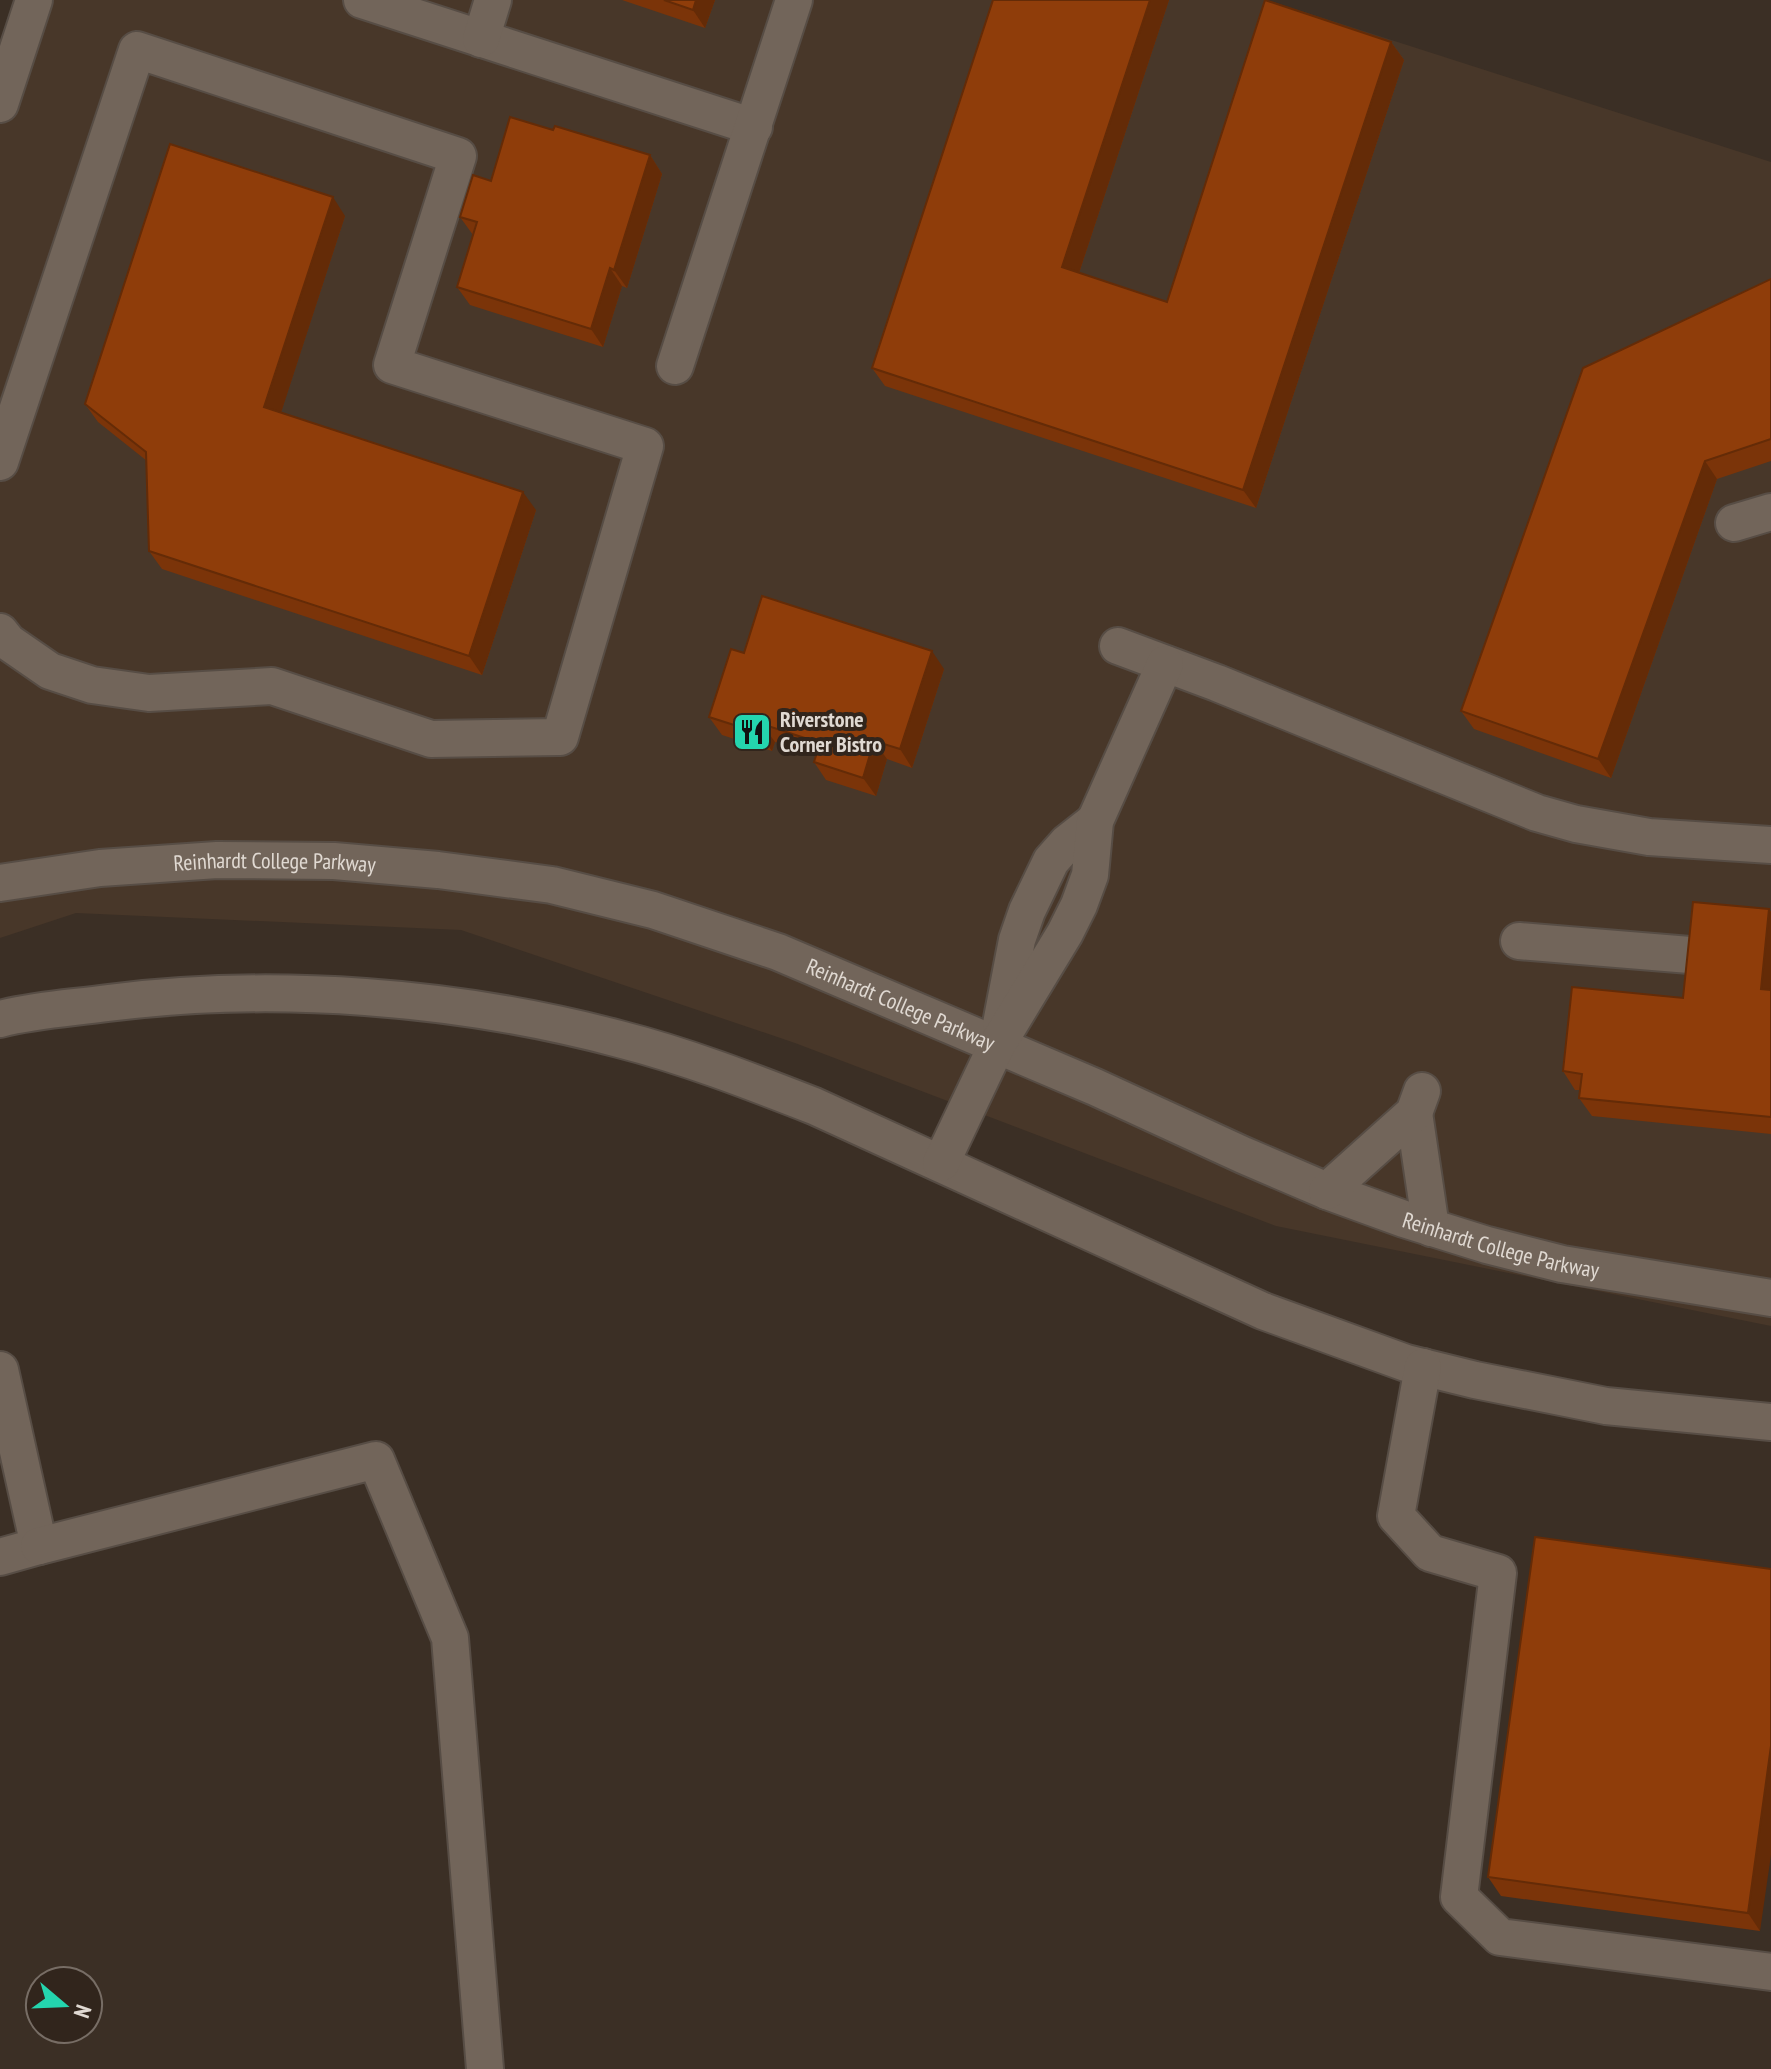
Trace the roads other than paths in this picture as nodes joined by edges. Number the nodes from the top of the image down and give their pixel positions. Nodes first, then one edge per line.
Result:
1 (34, 0) edge
2 (362, 0) edge
3 (493, 0) edge
4 (794, 0) edge
5 (481, 39) junction
6 (0, 104) edge
7 (754, 127) junction
8 (675, 366) dead end
9 (0, 462) edge
10 (1771, 512) edge
11 (1734, 523) dead end
12 (0, 632) edge
13 (1118, 646) dead end
14 (1165, 664) junction
15 (1771, 845) edge
16 (0, 883) edge
17 (1519, 941) dead end
18 (1702, 956) edge
19 (0, 1019) edge
20 (997, 1045) junction
21 (941, 1163) junction
22 (1327, 1191) junction
23 (1431, 1228) junction
24 (1771, 1298) edge
25 (1423, 1367) junction
26 (0, 1370) edge
27 (1771, 1422) edge
28 (39, 1546) junction
29 (0, 1557) edge
30 (1771, 1972) edge
31 (485, 2069) edge

1 - 6 street
2 - 5 street
3 - 5 street
4 - 7 street
5 - 7 street
7 - 8 street
9 - 12 street
10 - 11 street
13 - 14 street
14 - 15 street
14 - 20 street
16 - 20 street, Reinhardt College Parkway
17 - 18 street
19 - 21 street
20 - 21 street
20 - 22 street, Reinhardt College Parkway
21 - 25 street
22 - 23 street, Reinhardt College Parkway
22 - 23 street
23 - 24 street, Reinhardt College Parkway
25 - 27 street
25 - 30 street
26 - 28 street
28 - 29 street
28 - 31 street

